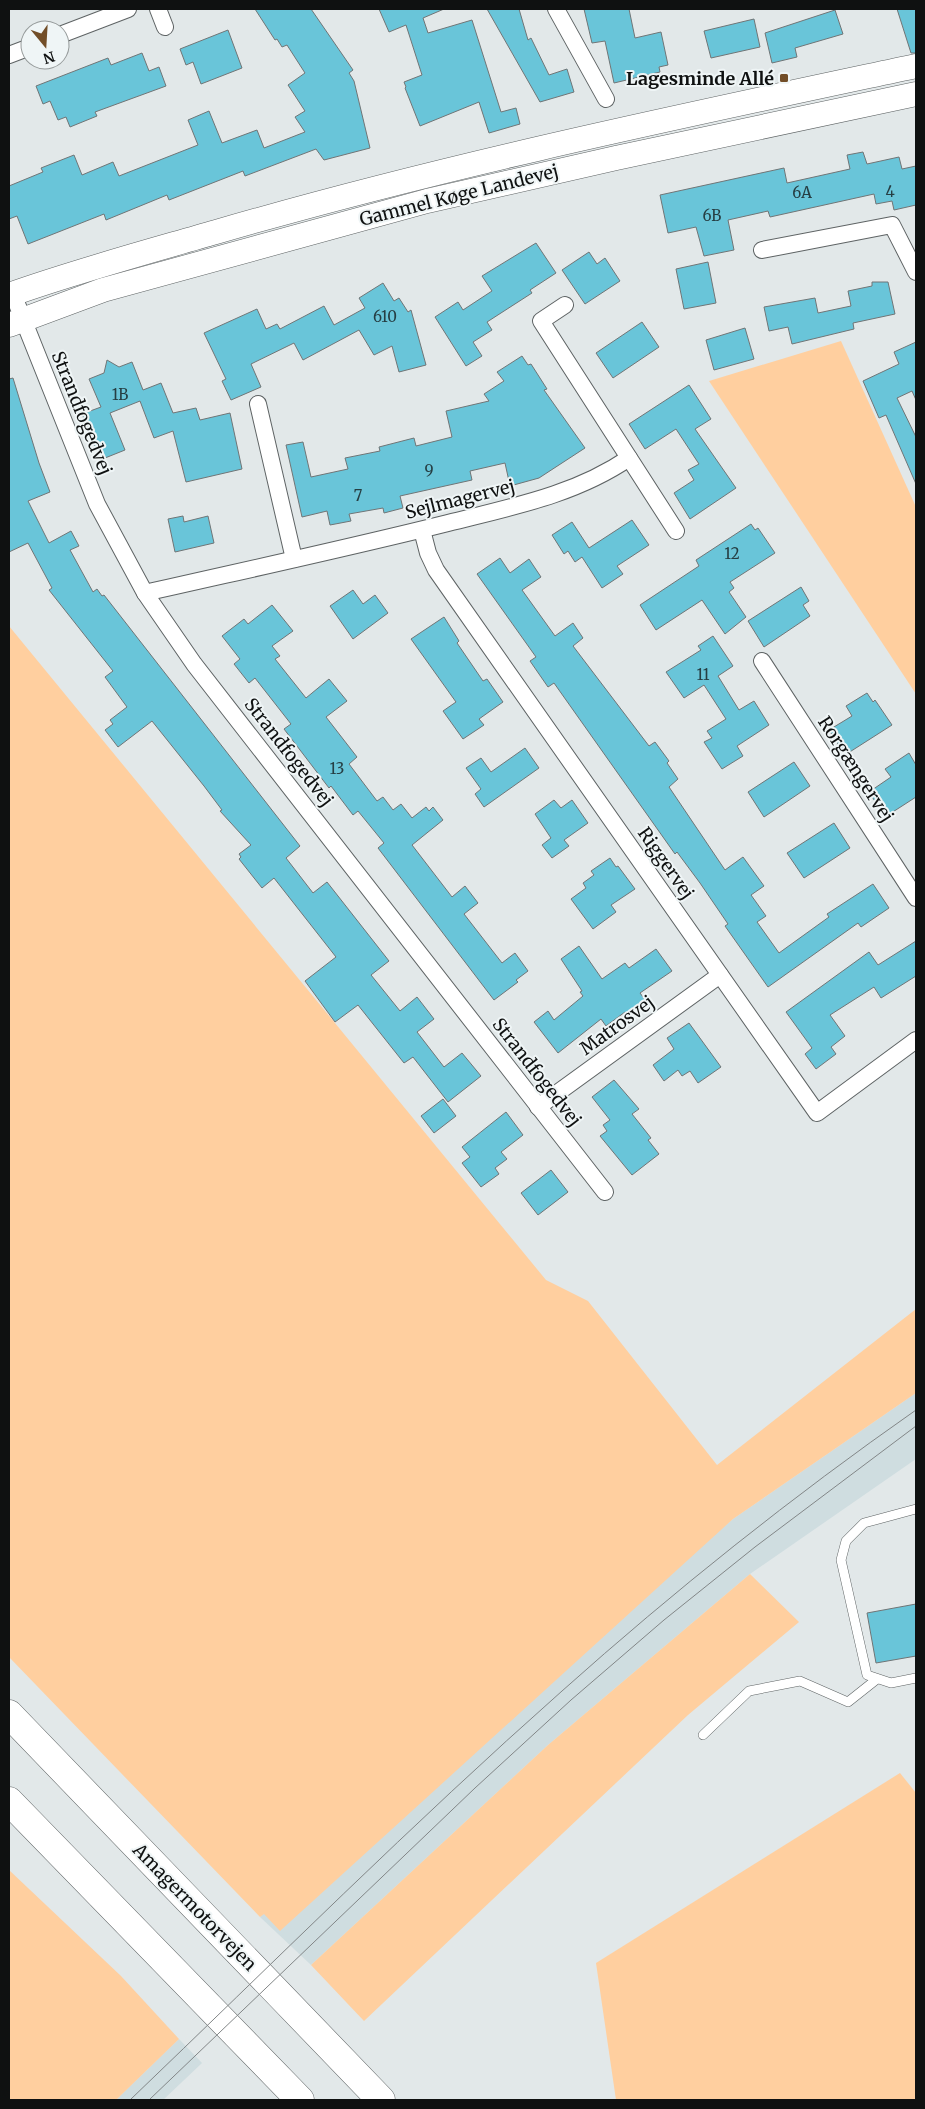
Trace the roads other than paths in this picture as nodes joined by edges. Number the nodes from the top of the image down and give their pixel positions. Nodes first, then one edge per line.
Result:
1 (128, 9) edge
2 (158, 9) edge
3 (556, 9) edge
4 (165, 27) dead end
5 (70, 31) edge
6 (916, 66) edge
7 (916, 94) edge
8 (606, 99) dead end
9 (762, 250) dead end
10 (916, 272) edge
11 (11, 295) edge
12 (565, 305) dead end
13 (16, 322) edge
14 (258, 404) dead end
15 (629, 458) junction
16 (422, 530) junction
17 (676, 530) dead end
18 (294, 559) junction
19 (144, 593) junction
20 (762, 661) dead end
21 (916, 898) edge
22 (720, 976) junction
23 (916, 1040) edge
24 (538, 1107) junction
25 (605, 1192) dead end
26 (916, 1509) edge
27 (916, 1678) edge
28 (877, 1679) junction
29 (9, 1714) edge
30 (703, 1735) dead end
31 (9, 1801) edge
32 (300, 2100) edge
33 (381, 2100) edge

1 - 5 street
2 - 4 street
3 - 8 street
6 - 11 main road, Gammel Køge Landevej
7 - 13 main road, Gammel Køge Landevej
9 - 10 street
11 - 13 street, Strandfogedvej
12 - 15 street
13 - 19 street, Strandfogedvej
14 - 18 street
15 - 16 street, Sejlmagervej
15 - 17 street
16 - 18 street, Sejlmagervej
16 - 22 street, Riggervej
18 - 19 street, Sejlmagervej
19 - 24 street, Strandfogedvej
20 - 21 street, Rorgængervej
22 - 23 street, Riggervej
22 - 24 street, Matrosvej
24 - 25 street, Strandfogedvej
26 - 28 lane
27 - 28 lane
28 - 30 lane
29 - 33 highway, Amagermotorvejen
31 - 32 highway

